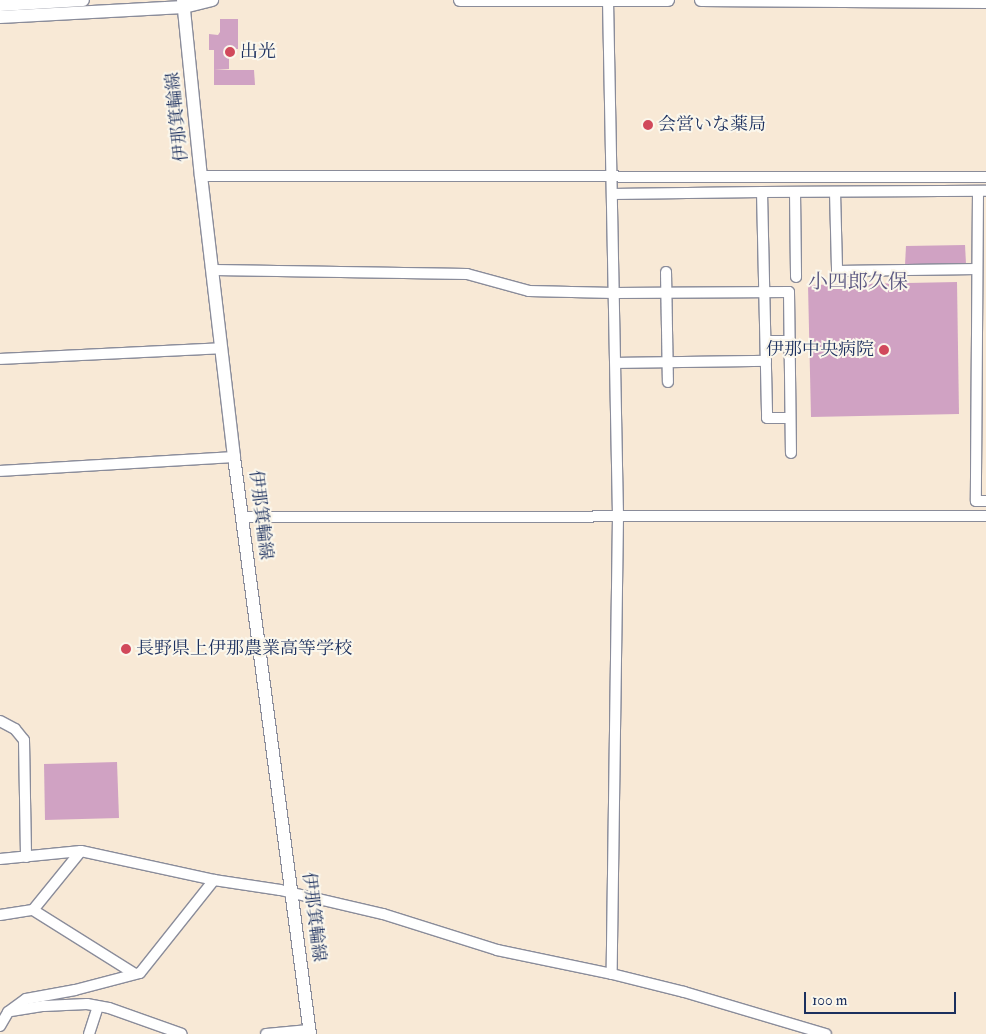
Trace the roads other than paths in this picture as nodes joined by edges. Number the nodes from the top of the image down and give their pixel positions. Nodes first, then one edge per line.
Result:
1 (83, 0) edge
2 (212, 0) edge
3 (460, 0) edge
4 (668, 0) edge
5 (701, 0) edge
6 (608, 1) edge
7 (986, 2) edge
8 (184, 4) edge
9 (0, 5) edge
10 (0, 17) edge
11 (201, 176) junction
12 (612, 176) junction
13 (986, 177) edge
14 (982, 191) edge
15 (762, 192) junction
16 (795, 192) junction
17 (835, 192) junction
18 (612, 194) junction
19 (977, 269) junction
20 (214, 270) junction
21 (666, 272) dead end
22 (796, 277) dead end
23 (614, 293) junction
24 (667, 293) junction
25 (766, 293) junction
26 (766, 341) junction
27 (790, 341) junction
28 (221, 348) junction
29 (0, 359) edge
30 (766, 361) junction
31 (668, 362) junction
32 (616, 363) junction
33 (668, 382) dead end
34 (790, 418) junction
35 (790, 453) dead end
36 (234, 457) junction
37 (0, 471) edge
38 (986, 501) edge
39 (618, 516) junction
40 (986, 516) edge
41 (243, 517) junction
42 (0, 720) edge
43 (81, 851) junction
44 (26, 857) junction
45 (0, 859) edge
46 (214, 880) junction
47 (293, 893) junction
48 (33, 910) junction
49 (0, 915) edge
50 (135, 974) junction
51 (612, 974) junction
52 (98, 1006) junction
53 (4, 1011) edge
54 (0, 1026) edge
55 (310, 1032) edge
56 (89, 1034) edge
57 (182, 1034) edge
58 (266, 1034) edge
59 (826, 1034) edge

1 - 9 main road
2 - 8 main road
3 - 6 main road
4 - 6 main road
5 - 7 main road
6 - 12 street
8 - 10 main road
8 - 11 main road, 伊那箕輪線
11 - 12 street
11 - 20 main road, 伊那箕輪線
12 - 13 street
12 - 18 street
14 - 17 street
14 - 19 street
15 - 16 street
15 - 18 street
15 - 25 street
16 - 17 street
16 - 22 street
17 - 19 street
18 - 23 street
19 - 38 street
20 - 23 street
20 - 28 main road, 伊那箕輪線
21 - 24 street
23 - 24 street
23 - 32 street
24 - 25 street
24 - 31 street
25 - 26 street
25 - 27 street
26 - 27 street
26 - 30 street
27 - 34 street
28 - 29 street
28 - 36 main road, 伊那箕輪線
30 - 31 street
30 - 34 street
31 - 32 street
31 - 33 street
32 - 39 street
34 - 35 street
36 - 37 street
36 - 41 main road, 伊那箕輪線
39 - 40 street
39 - 41 street
39 - 51 street
41 - 47 main road, 伊那箕輪線
42 - 44 street
43 - 44 street
43 - 46 street
43 - 48 street
44 - 45 street
46 - 47 street
46 - 50 street
47 - 51 street
47 - 55 main road, 伊那箕輪線
48 - 49 street
48 - 50 street
50 - 53 street
51 - 59 street
52 - 53 street
52 - 56 street
52 - 57 street
53 - 54 street
55 - 58 street

